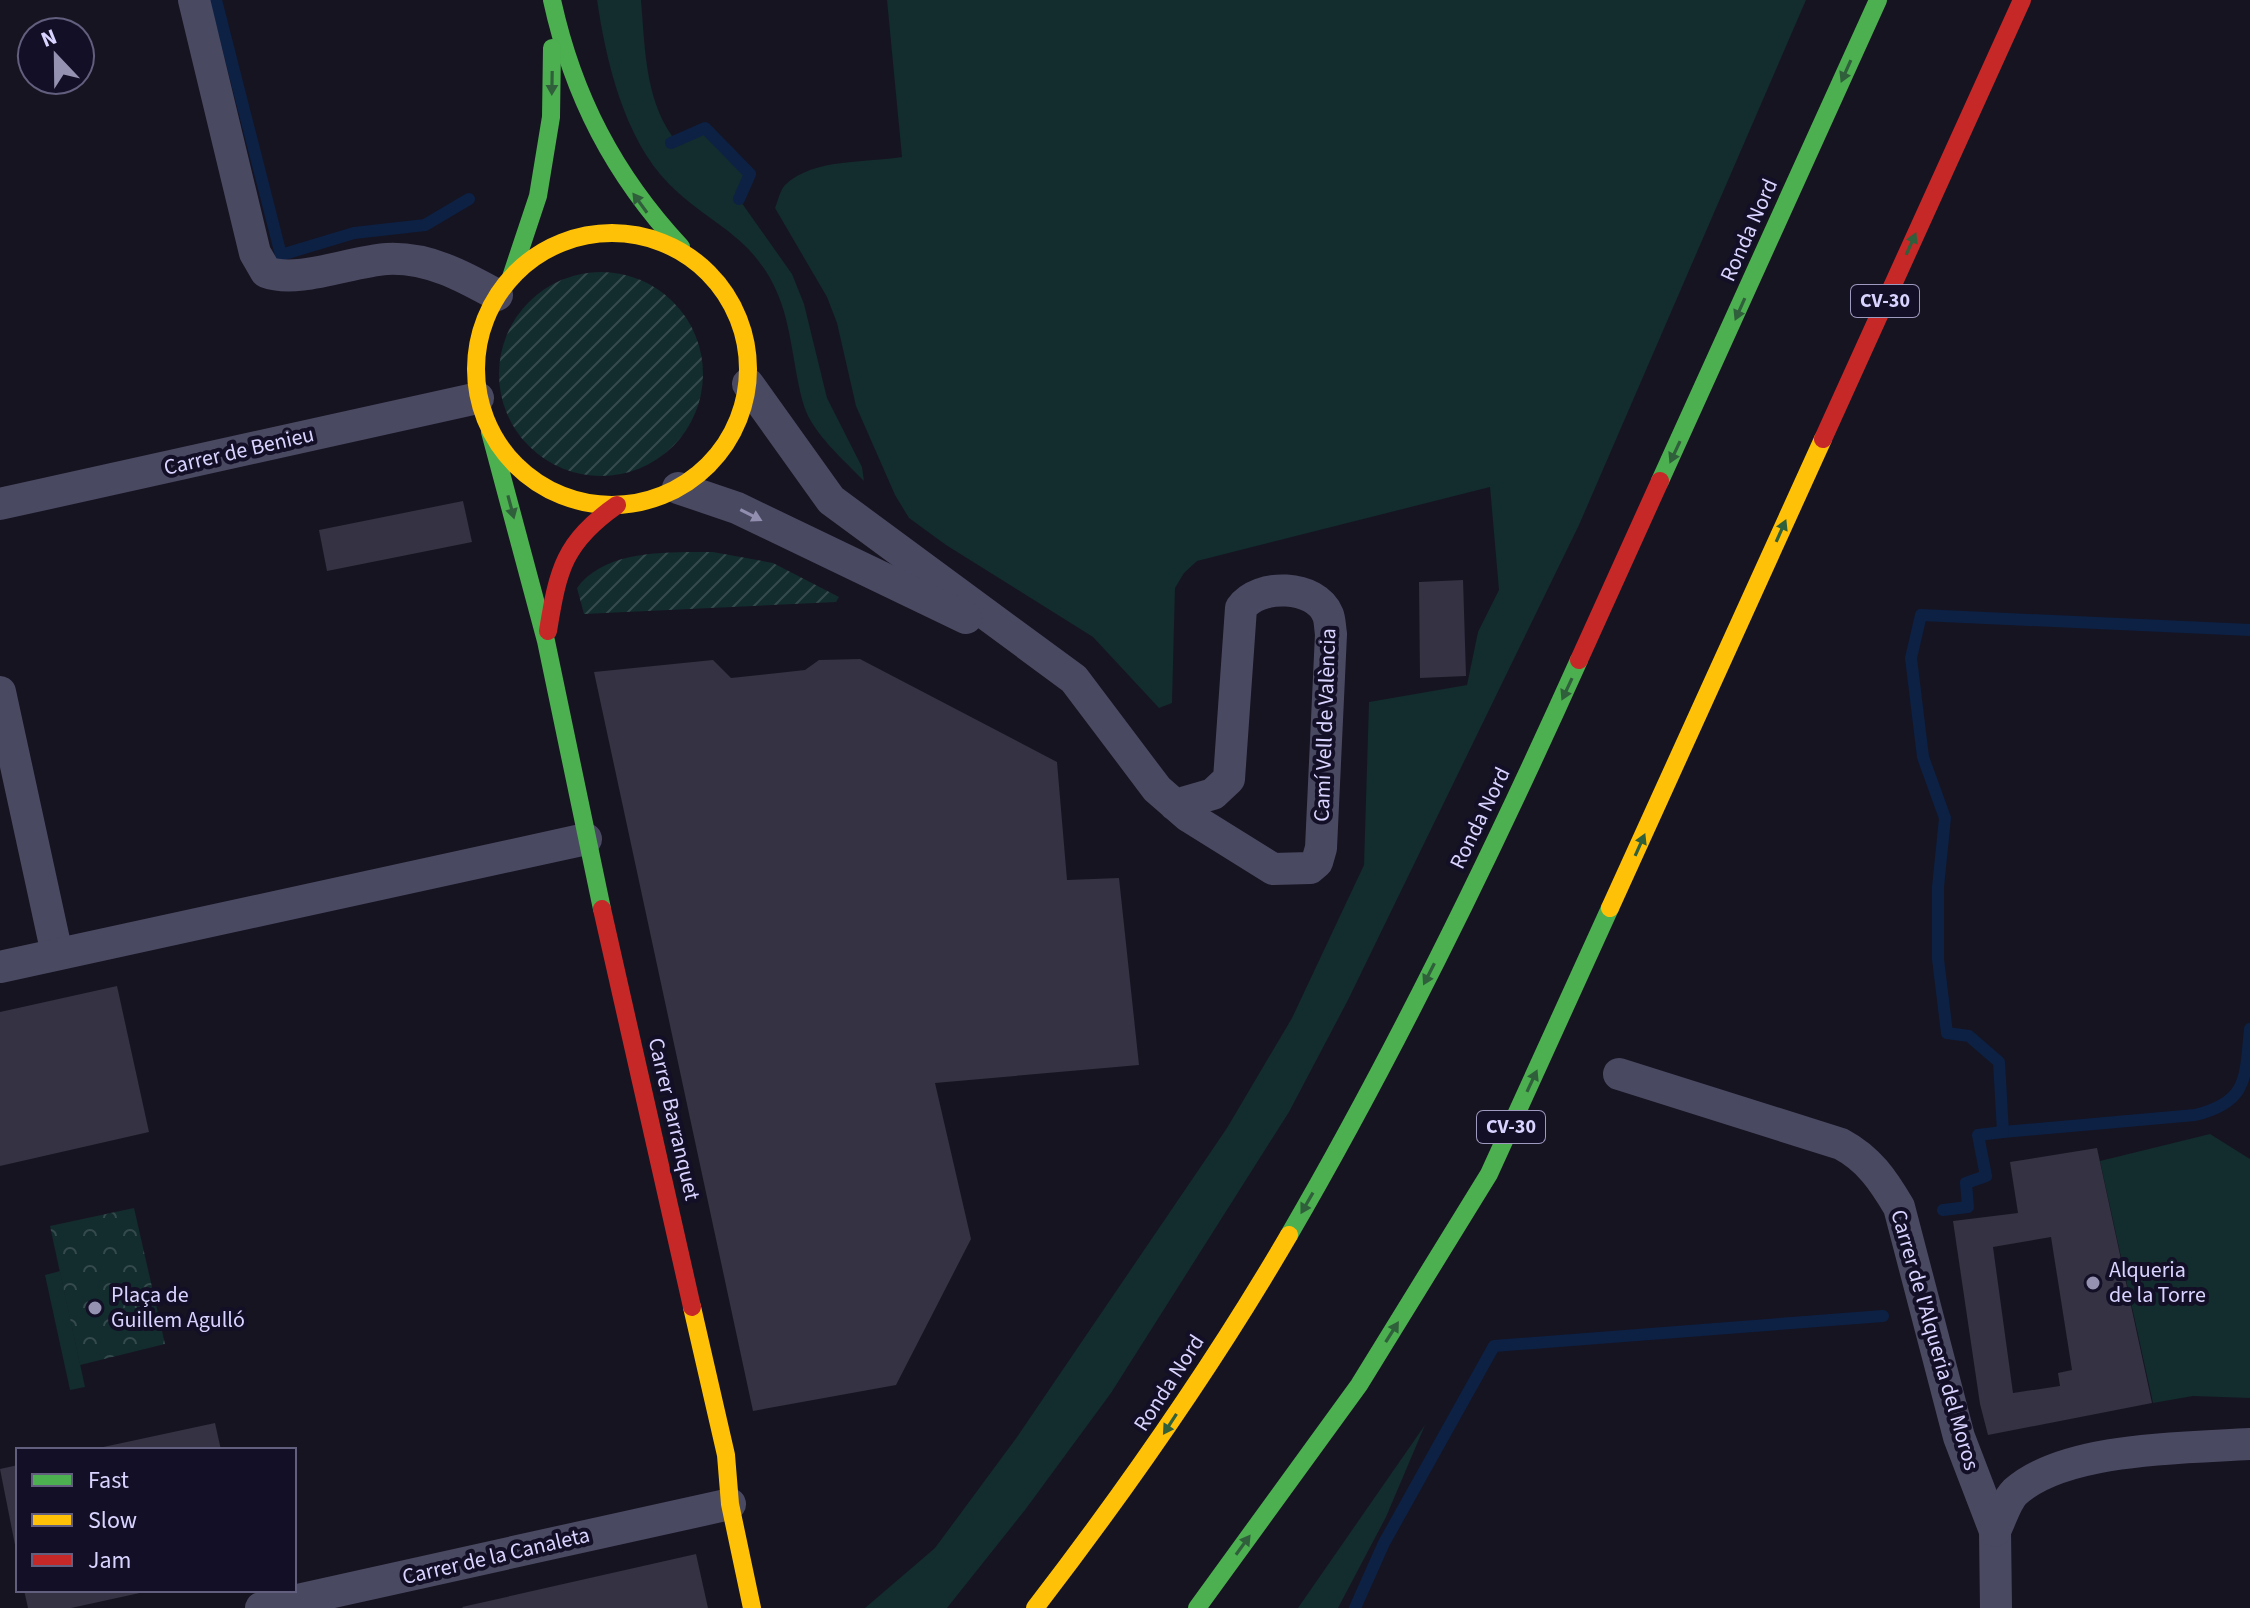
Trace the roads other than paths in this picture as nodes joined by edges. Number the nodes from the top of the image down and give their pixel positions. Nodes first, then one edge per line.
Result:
1 (194, 0) edge
2 (1878, 0) edge
3 (2022, 0) edge
4 (553, 3) edge
5 (694, 259) junction
6 (504, 286) junction
7 (748, 384) junction
8 (478, 398) junction
9 (490, 432) junction
10 (678, 488) junction
11 (0, 504) edge
12 (617, 505) junction
13 (546, 641) junction
14 (1045, 655) junction
15 (0, 692) edge
16 (1175, 805) junction
17 (586, 839) junction
18 (57, 954) junction
19 (0, 967) edge
20 (1619, 1074) dead end
21 (2250, 1444) edge
22 (730, 1504) junction
23 (1995, 1531) junction
24 (261, 1608) edge
25 (752, 1608) edge
26 (1035, 1608) edge
27 (1197, 1608) edge
28 (1996, 1608) edge

1 - 6 street
2 -> 26 main road, Ronda Nord
27 -> 3 main road, CV-30
5 -> 4 main road
4 -> 6 main road
5 - 6 main road
5 - 7 main road
6 - 8 main road
7 - 10 main road
7 - 14 street, Camí Vell de València
8 - 9 main road
8 - 11 street, Carrer de Benieu
9 - 12 main road
9 -> 13 main road, Carrer Barranquet
10 - 12 main road
10 -> 14 street, Camí Vell de València
12 - 13 main road
13 - 17 main road, Carrer Barranquet
14 - 16 street, Camí Vell de València
15 - 18 street
16 - 16 street, Camí Vell de València
17 - 18 street
17 - 22 main road, Carrer Barranquet
18 - 19 street
20 - 23 street, Carrer de l'Alqueria del Moros
21 - 23 street, Carrer de l'Alqueria del Moros
22 - 24 street, Carrer de la Canaleta
22 - 25 main road, Carrer Barranquet
23 - 28 street, Carrer de l'Alqueria del Moros

